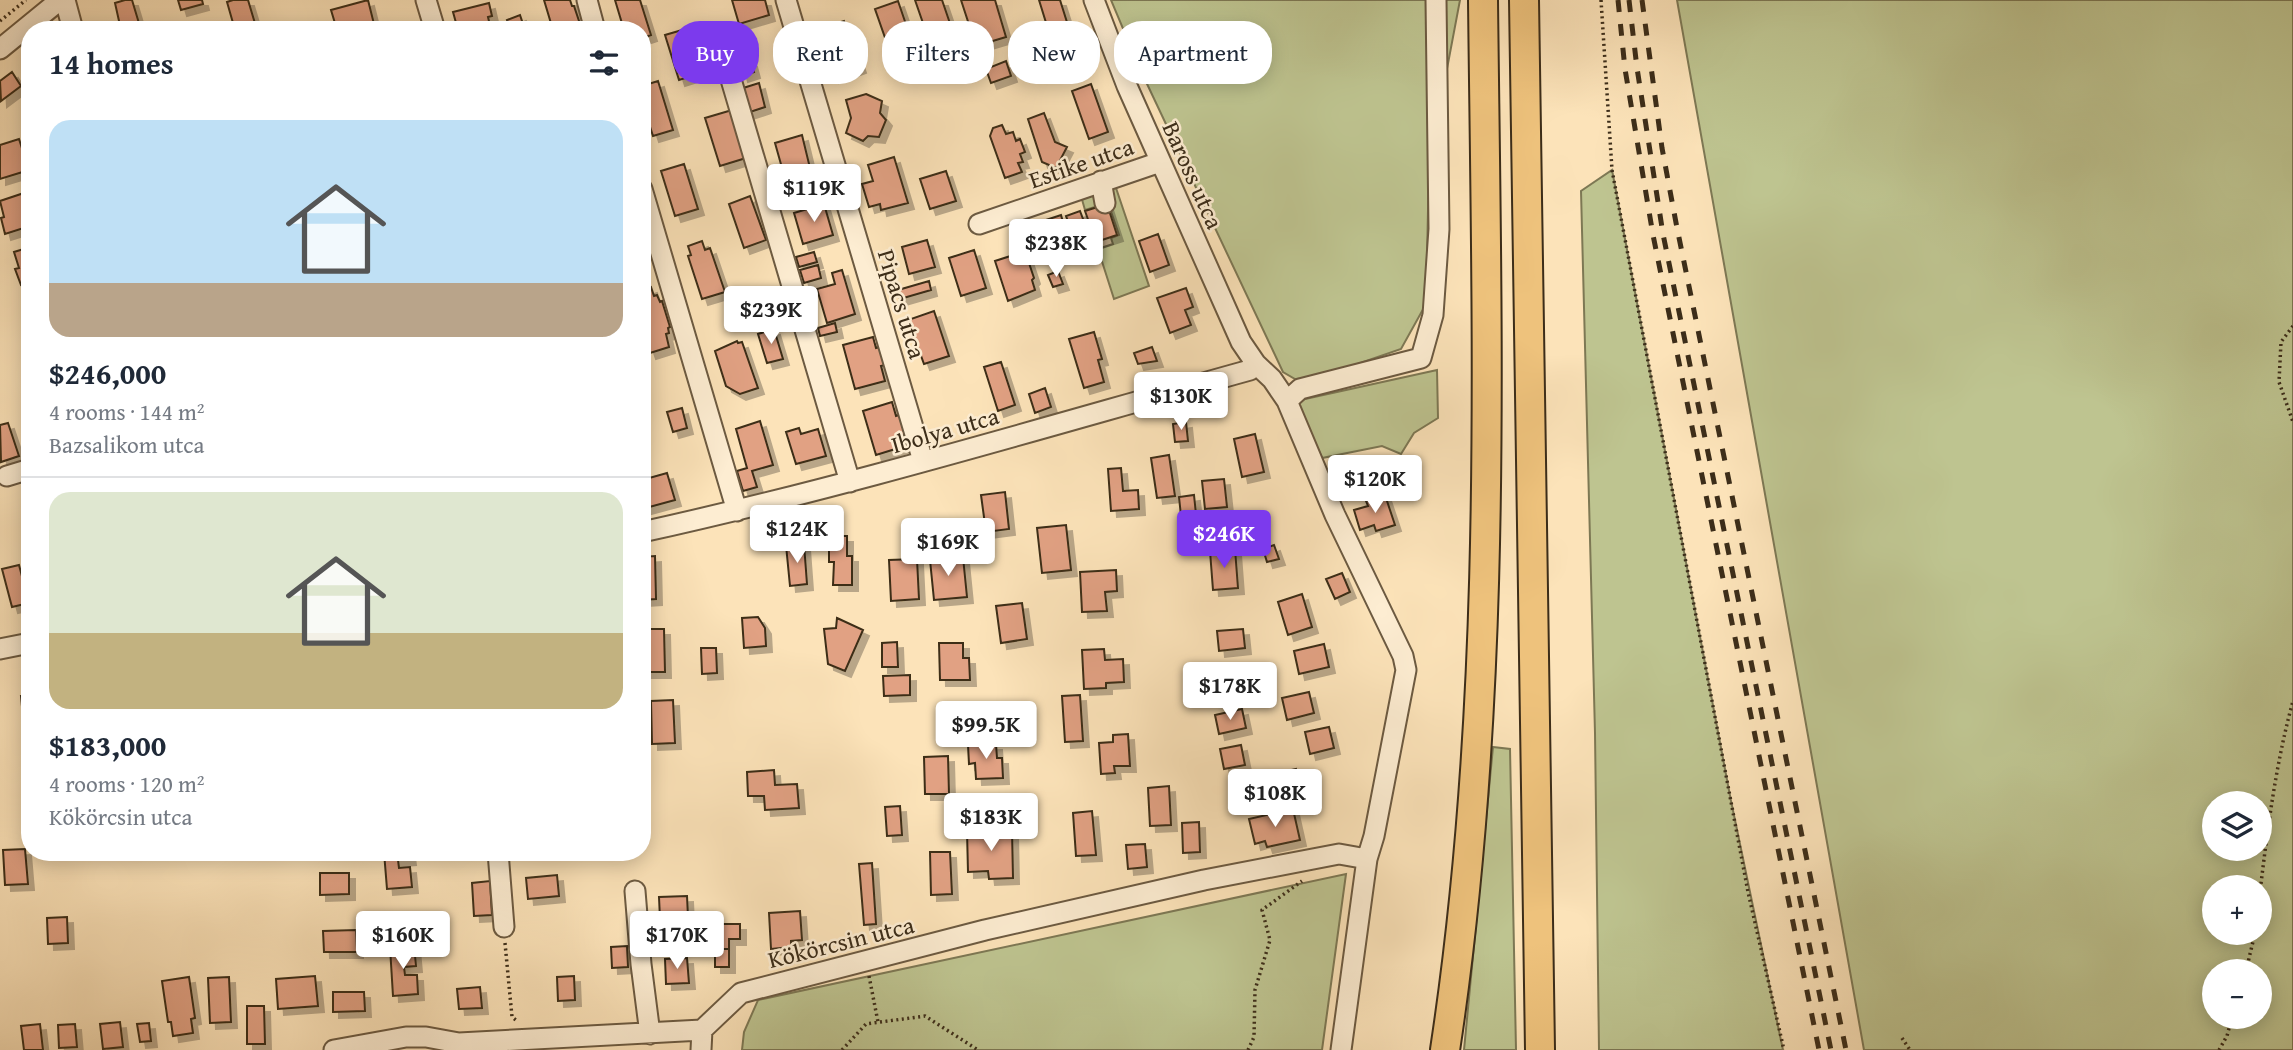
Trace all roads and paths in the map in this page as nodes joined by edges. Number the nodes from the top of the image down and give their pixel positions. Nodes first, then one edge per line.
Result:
1 (26, 0) edge
2 (62, 0) edge
3 (426, 0) edge
4 (587, 0) edge
5 (786, 0) edge
6 (1094, 0) edge
7 (1436, 0) edge
8 (1483, 0) edge
9 (1524, 0) edge
10 (1601, 0) edge
11 (0, 21) edge
12 (35, 21) edge
13 (70, 21) edge
14 (432, 21) edge
15 (593, 21) edge
16 (21, 32) edge
17 (0, 49) edge
18 (732, 84) edge
19 (1160, 162) junction
20 (1101, 181) junction
21 (1105, 203) dead end
22 (651, 220) edge
23 (979, 225) dead end
24 (2293, 326) edge
25 (1256, 364) junction
26 (1287, 401) junction
27 (2293, 422) edge
28 (923, 461) junction
29 (21, 472) edge
30 (7, 476) dead end
31 (850, 482) junction
32 (737, 511) junction
33 (651, 529) edge
34 (21, 643) edge
35 (1, 644) edge
36 (2293, 701) edge
37 (1367, 859) junction
38 (499, 861) edge
39 (2262, 875) edge
40 (1306, 878) dead end
41 (635, 891) dead end
42 (504, 928) joint
43 (866, 961) junction
44 (878, 1022) junction
45 (2229, 1029) edge
46 (702, 1030) junction
47 (650, 1034) junction
48 (534, 1038) junction
49 (1902, 1038) dead end
50 (459, 1043) junction
51 (334, 1050) edge
52 (439, 1050) edge
53 (701, 1050) edge
54 (842, 1050) edge
55 (978, 1050) edge
56 (1248, 1050) edge
57 (1341, 1050) edge
58 (1445, 1050) edge
59 (1540, 1050) edge
60 (1784, 1050) edge
61 (1910, 1050) edge
62 (2219, 1050) edge

1 - 11 path
2 - 12 street
2 - 13 street
3 - 14 street
4 - 15 street
5 - 28 street, Pipacs utca
6 - 19 street, Baross utca
7 - 26 street
8 - 58 highway
9 - 59 highway
10 - 60 path
16 - 17 street
18 - 31 street
19 - 20 street, Estike utca
19 - 25 street, Baross utca
20 - 21 street
20 - 23 street, Estike utca
22 - 32 street
24 - 27 path
25 - 26 street, Baross utca
25 - 28 street, Ibolya utca
26 - 37 street, Baross utca
28 - 31 street, Ibolya utca
29 - 30 street
31 - 32 street, Ibolya utca
32 - 33 street, Ibolya utca
34 - 35 street
36 - 39 path
37 - 43 street, Kökörcsin utca
37 - 57 street, Baross utca
38 - 42 street
40 - 56 path
41 - 47 street
42 - 48 path
43 - 44 path
43 - 46 street, Kökörcsin utca
44 - 54 path
44 - 55 path
45 - 62 path
46 - 47 street
46 - 53 street
47 - 48 street
48 - 50 street
49 - 61 path
50 - 51 street
50 - 52 street

